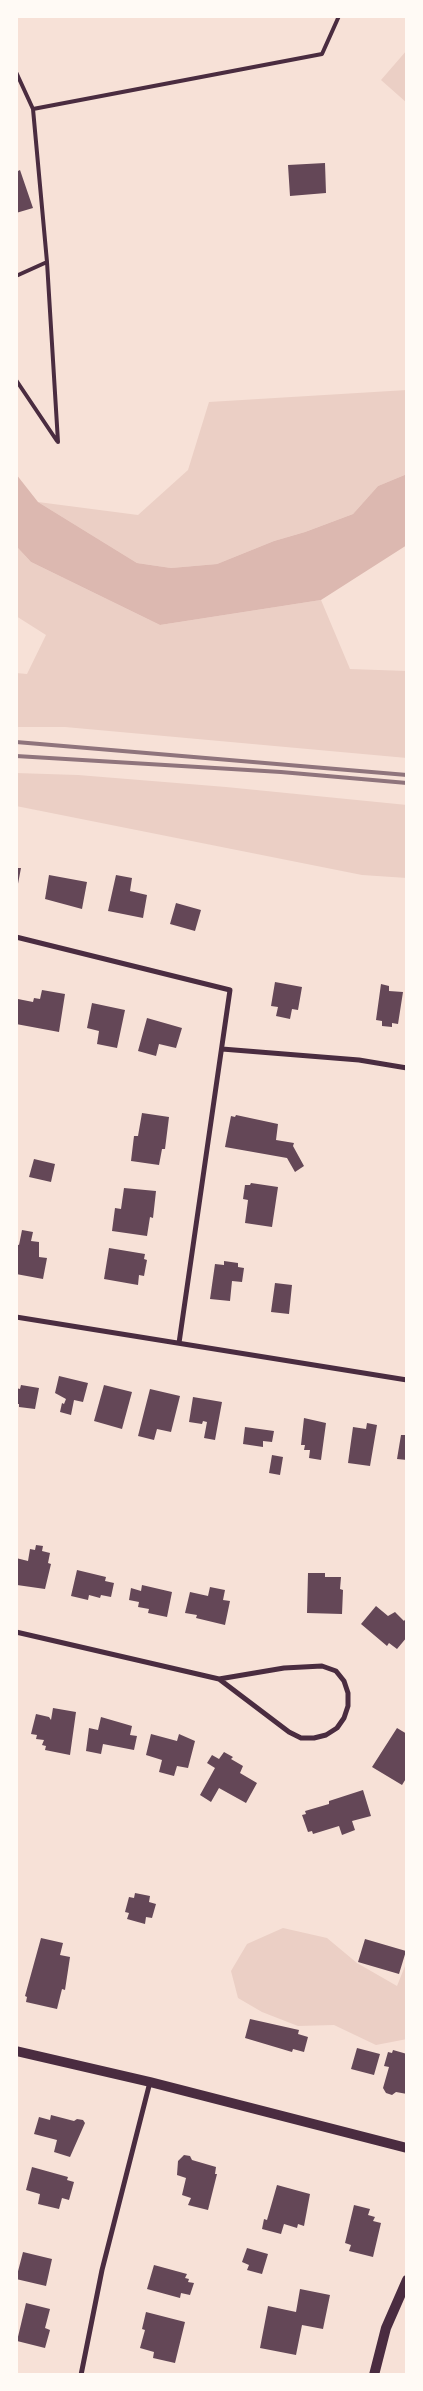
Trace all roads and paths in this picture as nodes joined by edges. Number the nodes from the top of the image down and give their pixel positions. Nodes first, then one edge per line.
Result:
1 (338, 16) edge
2 (16, 72) edge
3 (33, 109) junction
4 (47, 262) junction
5 (16, 276) edge
6 (16, 380) edge
7 (16, 937) edge
8 (222, 1049) junction
9 (407, 1068) edge
10 (16, 1317) edge
11 (179, 1343) junction
12 (407, 1380) edge
13 (16, 1632) edge
14 (219, 1680) junction
15 (16, 2051) edge
16 (150, 2082) junction
17 (407, 2148) edge
18 (407, 2280) edge
19 (81, 2375) edge
20 (374, 2375) edge

1 - 3 lane
2 - 3 lane
3 - 4 lane
4 - 5 lane
4 - 6 lane
7 - 8 street
8 - 9 street
8 - 11 street
10 - 11 street
11 - 12 street
13 - 14 street
14 - 14 street
15 - 16 main road
16 - 17 main road
16 - 19 street
18 - 20 main road

